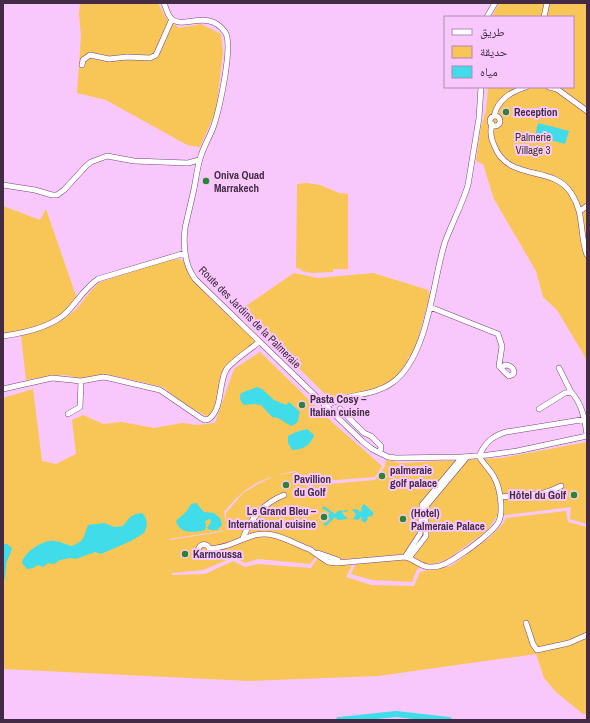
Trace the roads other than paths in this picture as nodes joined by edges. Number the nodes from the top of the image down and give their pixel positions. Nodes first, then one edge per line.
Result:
1 (164, 3) edge
2 (495, 3) edge
3 (547, 3) edge
4 (488, 16) edge
5 (544, 16) edge
6 (172, 19) junction
7 (82, 66) dead end
8 (481, 88) edge
9 (524, 88) edge
10 (557, 88) edge
11 (587, 111) edge
12 (494, 116) junction
13 (479, 118) junction
14 (491, 122) junction
15 (199, 160) junction
16 (188, 164) junction
17 (198, 169) junction
18 (3, 185) edge
19 (587, 206) edge
20 (580, 211) junction
21 (185, 253) junction
22 (587, 255) edge
23 (430, 307) junction
24 (3, 336) edge
25 (260, 342) junction
26 (501, 368) dead end
27 (559, 368) dead end
28 (81, 381) junction
29 (3, 389) edge
30 (571, 392) junction
31 (326, 406) junction
32 (340, 409) dead end
33 (539, 409) dead end
34 (68, 414) dead end
35 (586, 419) edge
36 (587, 436) edge
37 (380, 454) junction
38 (478, 456) junction
39 (464, 457) junction
40 (560, 486) dead end
41 (284, 495) dead end
42 (500, 497) junction
43 (247, 528) junction
44 (254, 535) junction
45 (243, 538) junction
46 (210, 549) dead end
47 (407, 557) junction
48 (526, 623) dead end
49 (587, 635) edge

1 - 6 street
2 - 4 street
3 - 5 street
6 - 7 street
6 - 15 street, Route des Jardins de la Palmeraie
8 - 13 street
9 - 12 street
10 - 11 street
12 - 14 street
12 - 14 street
13 - 14 street
13 - 23 street
14 - 20 street
15 - 16 street
15 - 17 street, Route des Jardins de la Palmeraie
16 - 17 street
16 - 18 street
17 - 21 street, Route des Jardins de la Palmeraie
19 - 20 street
20 - 22 street
21 - 24 street
21 - 25 street, Route des Jardins de la Palmeraie
23 - 26 street
23 - 31 street
25 - 28 street
25 - 31 street, Route des Jardins de la Palmeraie
27 - 30 street
28 - 29 street
28 - 34 street
30 - 33 street
30 - 35 street
31 - 37 street, Route des Jardins de la Palmeraie
32 - 37 street
35 - 36 street
35 - 38 street
36 - 38 street, Route des Jardins de la Palmeraie
37 - 39 street, Route des Jardins de la Palmeraie
38 - 39 street, Route des Jardins de la Palmeraie
38 - 42 street
39 - 47 street
40 - 42 street
41 - 43 street
42 - 47 street
43 - 44 street
43 - 45 street
44 - 45 street
44 - 47 street
45 - 46 street
48 - 49 street

